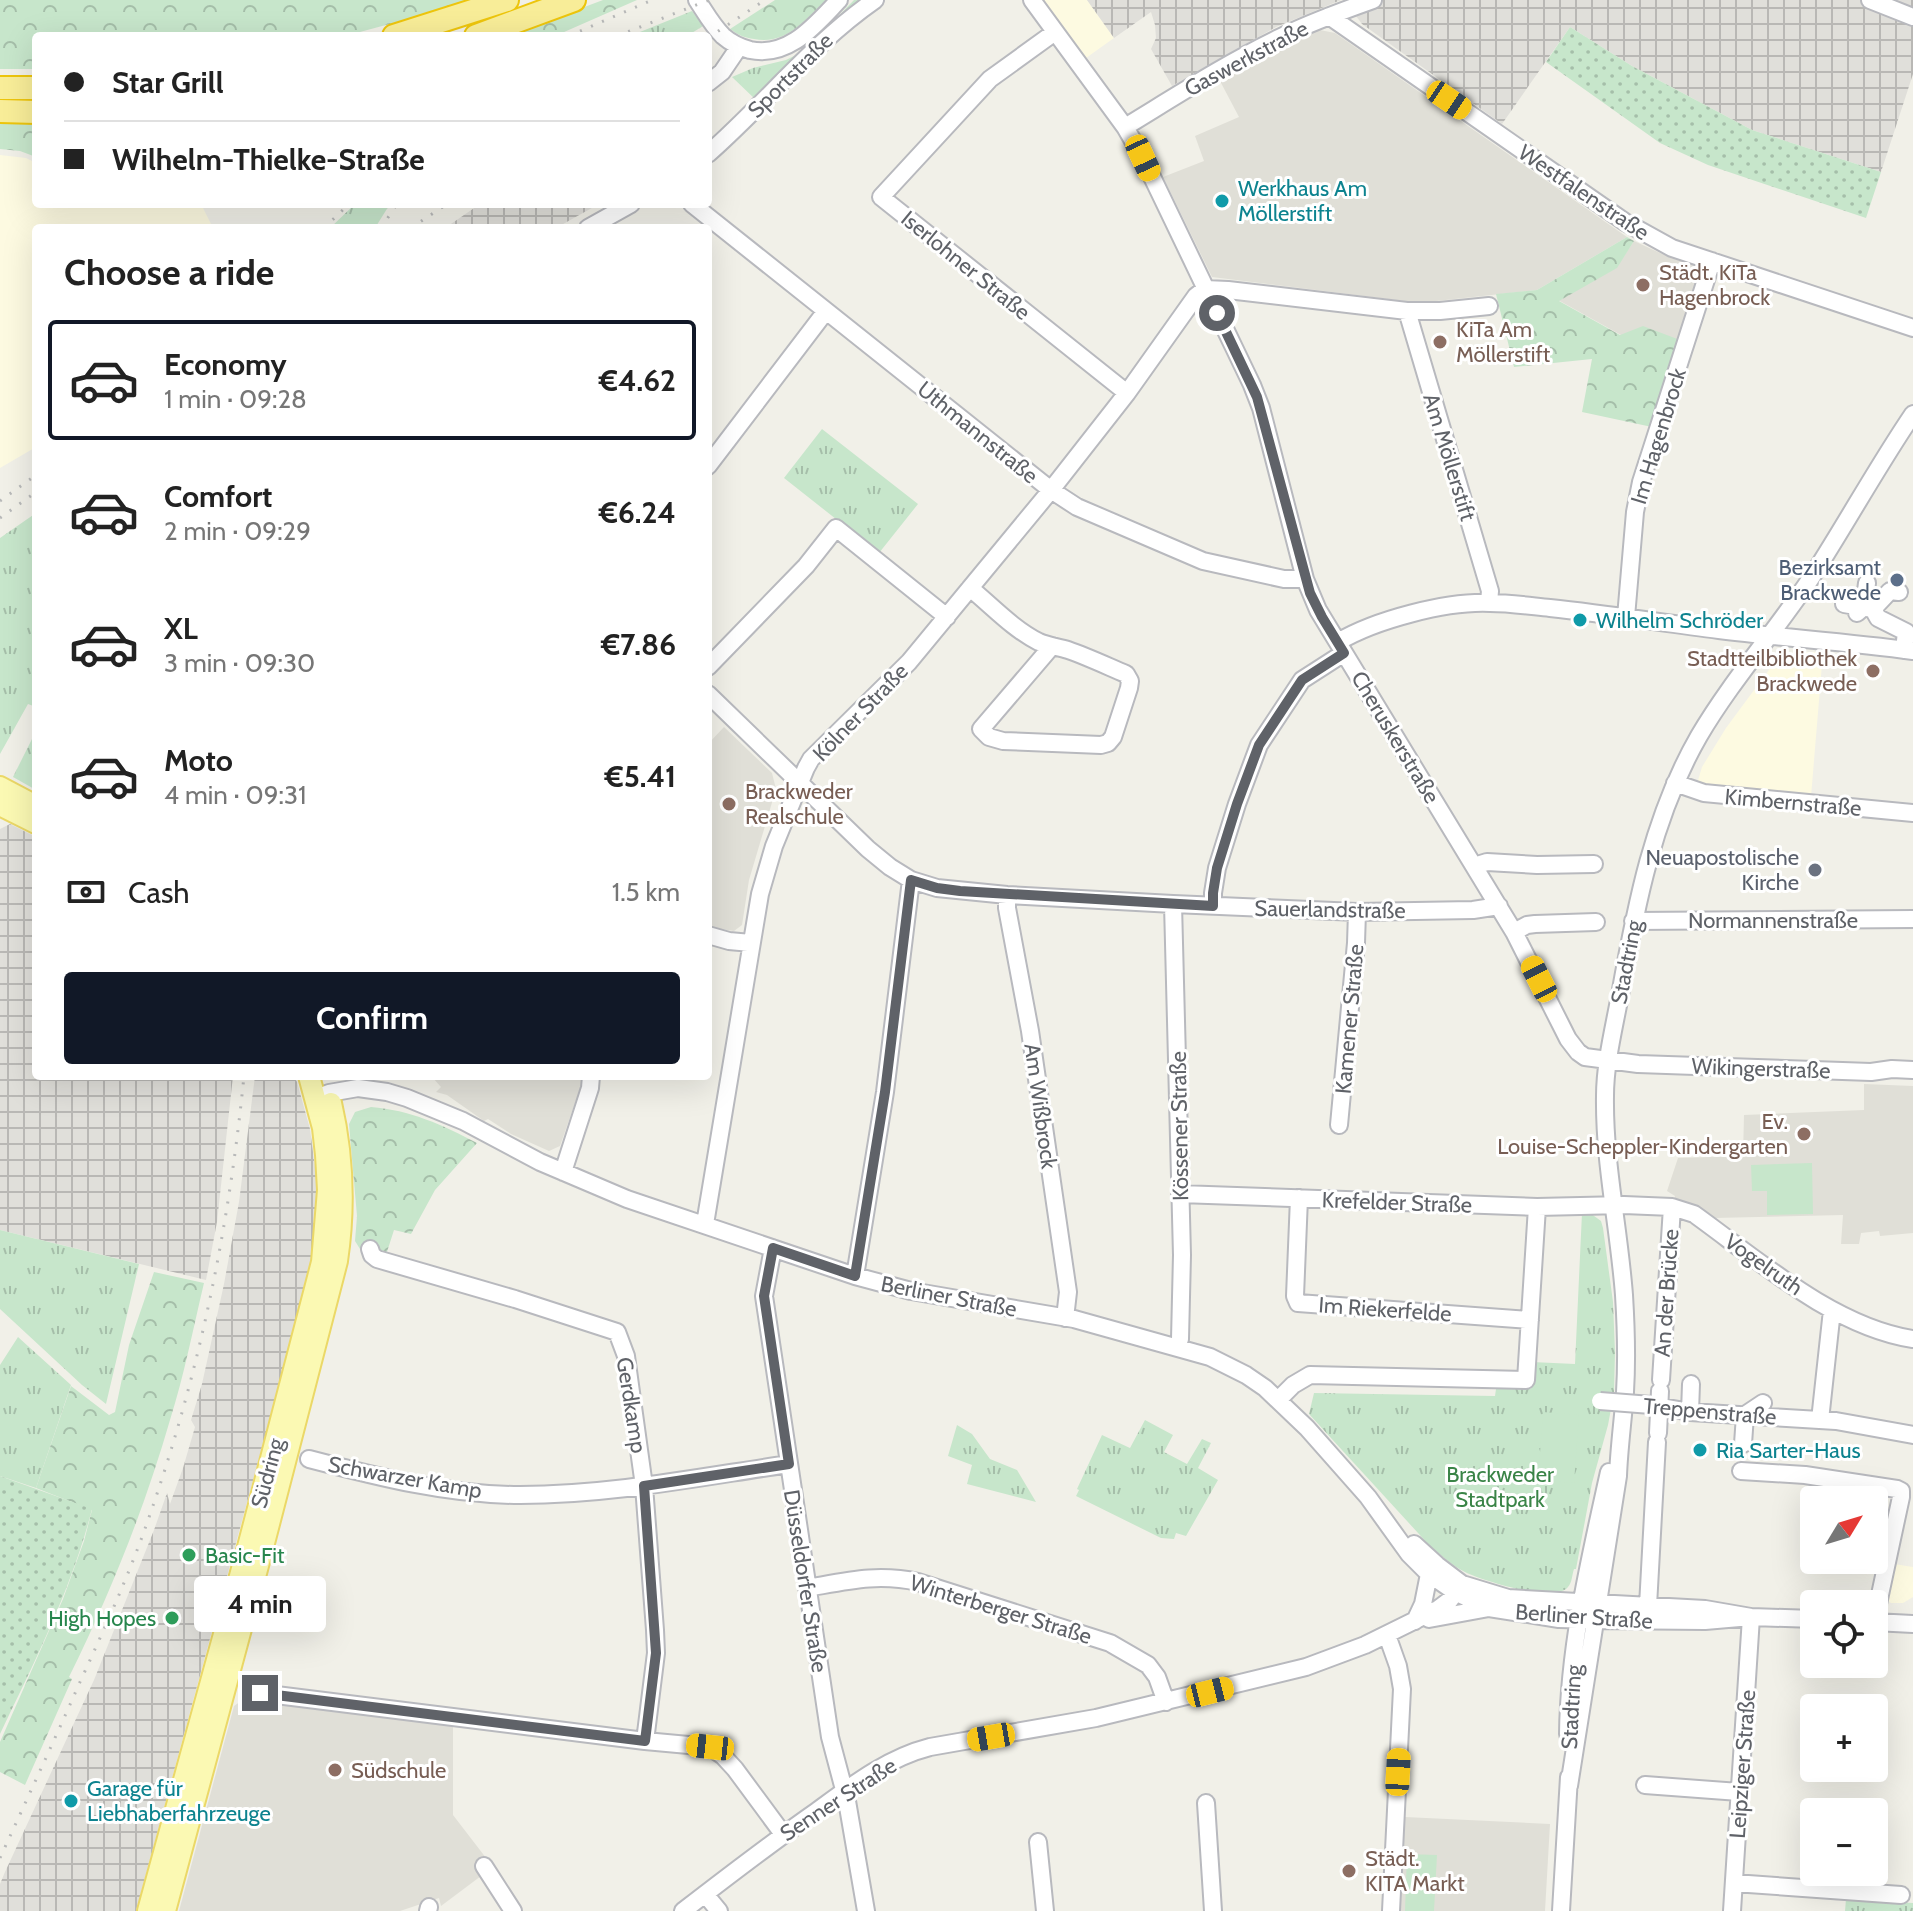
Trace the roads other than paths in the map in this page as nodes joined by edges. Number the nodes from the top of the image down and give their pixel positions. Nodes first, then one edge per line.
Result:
1 (507, 0) edge
2 (574, 0) edge
3 (697, 0) edge
4 (839, 0) edge
5 (875, 0) edge
6 (1032, 0) edge
7 (1373, 0) edge
8 (1870, 0) edge
9 (1329, 16) junction
10 (1913, 17) edge
11 (407, 32) edge
12 (487, 32) edge
13 (1055, 32) junction
14 (739, 47) junction
15 (712, 80) edge
16 (0, 88) edge
17 (32, 88) edge
18 (0, 111) edge
19 (32, 112) edge
20 (1125, 127) junction
21 (712, 150) edge
22 (624, 208) edge
23 (697, 208) edge
24 (595, 224) edge
25 (1712, 261) junction
26 (1205, 289) junction
27 (1489, 306) dead end
28 (826, 311) junction
29 (1407, 311) junction
30 (1913, 328) edge
31 (1127, 393) junction
32 (1913, 414) edge
33 (712, 461) edge
34 (1051, 490) junction
35 (1305, 579) junction
36 (1867, 583) dead end
37 (970, 588) junction
38 (1899, 592) dead end
39 (1489, 602) junction
40 (1859, 608) junction
41 (947, 617) junction
42 (1626, 617) junction
43 (1770, 635) junction
44 (1052, 646) junction
45 (1341, 648) junction
46 (1908, 650) edge
47 (712, 663) edge
48 (712, 698) edge
49 (800, 782) junction
50 (1675, 783) junction
51 (0, 788) edge
52 (32, 804) edge
53 (0, 805) edge
54 (1913, 813) edge
55 (32, 821) edge
56 (1594, 864) dead end
57 (1474, 866) junction
58 (911, 880) junction
59 (1007, 895) junction
60 (1173, 904) junction
61 (1213, 906) junction
62 (1499, 906) junction
63 (1357, 912) junction
64 (1913, 919) edge
65 (1633, 921) junction
66 (1596, 922) dead end
67 (1514, 932) junction
68 (712, 936) edge
69 (751, 943) junction
70 (1609, 1061) junction
71 (1913, 1070) edge
72 (591, 1080) edge
73 (322, 1089) edge
74 (1339, 1125) dead end
75 (563, 1172) junction
76 (1180, 1194) junction
77 (1299, 1198) junction
78 (1613, 1204) junction
79 (1537, 1207) junction
80 (1672, 1207) junction
81 (705, 1224) junction
82 (773, 1248) junction
83 (370, 1249) dead end
84 (855, 1276) junction
85 (1832, 1310) junction
86 (1065, 1318) junction
87 (1530, 1320) junction
88 (1913, 1339) edge
89 (1177, 1347) junction
90 (1691, 1384) dead end
91 (1658, 1395) junction
92 (1278, 1400) junction
93 (1600, 1401) dead end
94 (1690, 1412) junction
95 (1745, 1415) junction
96 (1810, 1420) junction
97 (1913, 1435) edge
98 (1743, 1444) dead end
99 (309, 1459) dead end
100 (789, 1464) junction
101 (1741, 1471) dead end
102 (644, 1486) junction
103 (1368, 1497) junction
104 (1429, 1574) junction
105 (807, 1588) junction
106 (1458, 1588) junction
107 (1881, 1590) edge
108 (1591, 1602) junction
109 (1648, 1606) junction
110 (1489, 1608) junction
111 (1751, 1617) junction
112 (1800, 1619) edge
113 (1588, 1620) junction
114 (1415, 1621) junction
115 (1888, 1623) edge
116 (1913, 1624) edge
117 (1387, 1635) junction
118 (260, 1693) dead end
119 (1166, 1702) junction
120 (645, 1741) junction
121 (1645, 1785) dead end
122 (844, 1791) junction
123 (1739, 1792) junction
124 (1206, 1803) dead end
125 (783, 1834) junction
126 (1038, 1842) dead end
127 (484, 1866) dead end
128 (1734, 1883) junction
129 (705, 1894) junction
130 (1901, 1895) dead end
131 (148, 1911) edge
132 (165, 1911) edge
133 (513, 1911) edge
134 (683, 1911) edge
135 (719, 1911) edge
136 (866, 1911) edge
137 (1045, 1911) edge
138 (1213, 1911) edge
139 (1391, 1911) edge
140 (1561, 1911) edge
141 (1732, 1911) edge

1 - 11 highway
2 - 12 highway
3 - 14 street
4 - 14 street
5 - 21 street, Sportstraße
6 - 13 street, Cheruskerstraße
7 - 9 street, Gaswerkstraße
8 - 10 street
9 - 20 street, Gaswerkstraße
9 - 25 street, Westfalenstraße
13 - 20 street, Cheruskerstraße
13 - 31 street, Iserlohner Straße
14 - 15 street
16 - 17 highway
18 - 19 highway
20 - 26 street, Cheruskerstraße
22 - 24 street
23 - 28 street, Uthmannstraße
25 - 30 street, Westfalenstraße
25 - 42 street, Im Hagenbrock
26 - 29 street
26 - 31 street, Kölner Straße
26 - 35 street, Cheruskerstraße
27 - 29 street
28 - 33 street
28 - 34 street, Uthmannstraße
29 - 39 street, Am Möllerstift
31 - 34 street, Kölner Straße
32 - 43 street, Stadtring
34 - 35 street, Uthmannstraße
34 - 37 street, Kölner Straße
35 - 45 street, Cheruskerstraße
36 - 40 street
37 - 41 street, Kölner Straße
37 - 44 street
38 - 40 street
39 - 42 street
39 - 45 street
40 - 46 street
41 - 47 street
41 - 49 street, Kölner Straße
42 - 43 street
43 - 46 street
43 - 50 street, Stadtring
44 - 44 street
45 - 57 street, Cheruskerstraße
45 - 61 street
48 - 49 street, Sauerlandstraße
49 - 58 street, Sauerlandstraße
49 - 69 street, Kölner Straße
50 - 54 street, Kimbernstraße
50 - 65 street, Stadtring
51 - 52 main road
53 - 55 main road
56 - 57 street
57 - 62 street, Cheruskerstraße
58 - 59 street, Sauerlandstraße
58 - 84 street
59 - 60 street, Sauerlandstraße
59 - 86 street, Am Wißbrock
60 - 61 street, Sauerlandstraße
60 - 76 street, Kössener Straße
61 - 63 street, Sauerlandstraße
62 - 63 street, Sauerlandstraße
62 - 67 street, Cheruskerstraße
63 - 74 street, Kamener Straße
64 - 65 street, Normannenstraße
65 - 70 street, Stadtring
66 - 67 street
67 - 70 street, Cheruskerstraße
68 - 69 street
69 - 81 street, Kölner Straße
70 - 71 street, Wikingerstraße
70 - 78 street, Stadtring
72 - 75 street
73 - 75 street, Berliner Straße
73 - 131 main road, Südring
73 - 132 main road, Südring
75 - 81 street, Berliner Straße
76 - 77 street, Krefelder Straße
76 - 89 street, Kössener Straße
77 - 79 street, Krefelder Straße
77 - 87 street, Im Riekerfelde
78 - 79 street, Krefelder Straße
78 - 80 street, Vogelruth
78 - 108 street, Stadtring
79 - 87 street
80 - 85 street, Vogelruth
80 - 91 street, An der Brücke
81 - 82 street, Berliner Straße
82 - 84 street, Berliner Straße
82 - 100 street, Düsseldorfer Straße
83 - 102 street, Gerdkamp
84 - 86 street, Berliner Straße
85 - 88 street, Vogelruth
85 - 96 street
86 - 89 street, Berliner Straße
87 - 92 street
89 - 92 street, Berliner Straße
90 - 94 street
91 - 93 street, Treppenstraße, bridge
91 - 94 street, Treppenstraße
91 - 109 street, An der Brücke
92 - 103 street, Berliner Straße
94 - 95 street, Treppenstraße
95 - 96 street
95 - 98 street
96 - 97 street
99 - 102 street, Schwarzer Kamp
100 - 102 street, Schwarzer Kamp
100 - 105 street, Düsseldorfer Straße
101 - 107 street
102 - 120 street, Gerdkamp
103 - 104 street, Berliner Straße
103 - 106 street, Berliner Straße
104 - 106 street, Berliner Straße
104 - 114 street
105 - 119 street, Winterberger Straße
105 - 122 street, Düsseldorfer Straße
106 - 108 street, Berliner Straße
106 - 110 street, Berliner Straße
106 - 114 street, Senner Straße
108 - 109 street, Berliner Straße
108 - 113 street, Stadtring
109 - 111 street, Berliner Straße
110 - 113 street, Berliner Straße
110 - 114 street
111 - 112 street, Berliner Straße
111 - 113 street, Berliner Straße
111 - 123 street, Leipziger Straße
113 - 140 street, Stadtring
114 - 117 street, Senner Straße
115 - 116 street
117 - 119 street, Senner Straße
117 - 139 street
118 - 120 street
119 - 122 street, Senner Straße
120 - 125 street
121 - 123 street
122 - 125 street, Senner Straße
122 - 136 street, Düsseldorfer Straße
123 - 128 street, Leipziger Straße
124 - 138 street
125 - 129 street, Senner Straße
126 - 137 street
127 - 133 street
128 - 130 street
128 - 141 street, Leipziger Straße
129 - 134 street, Senner Straße
129 - 135 street

